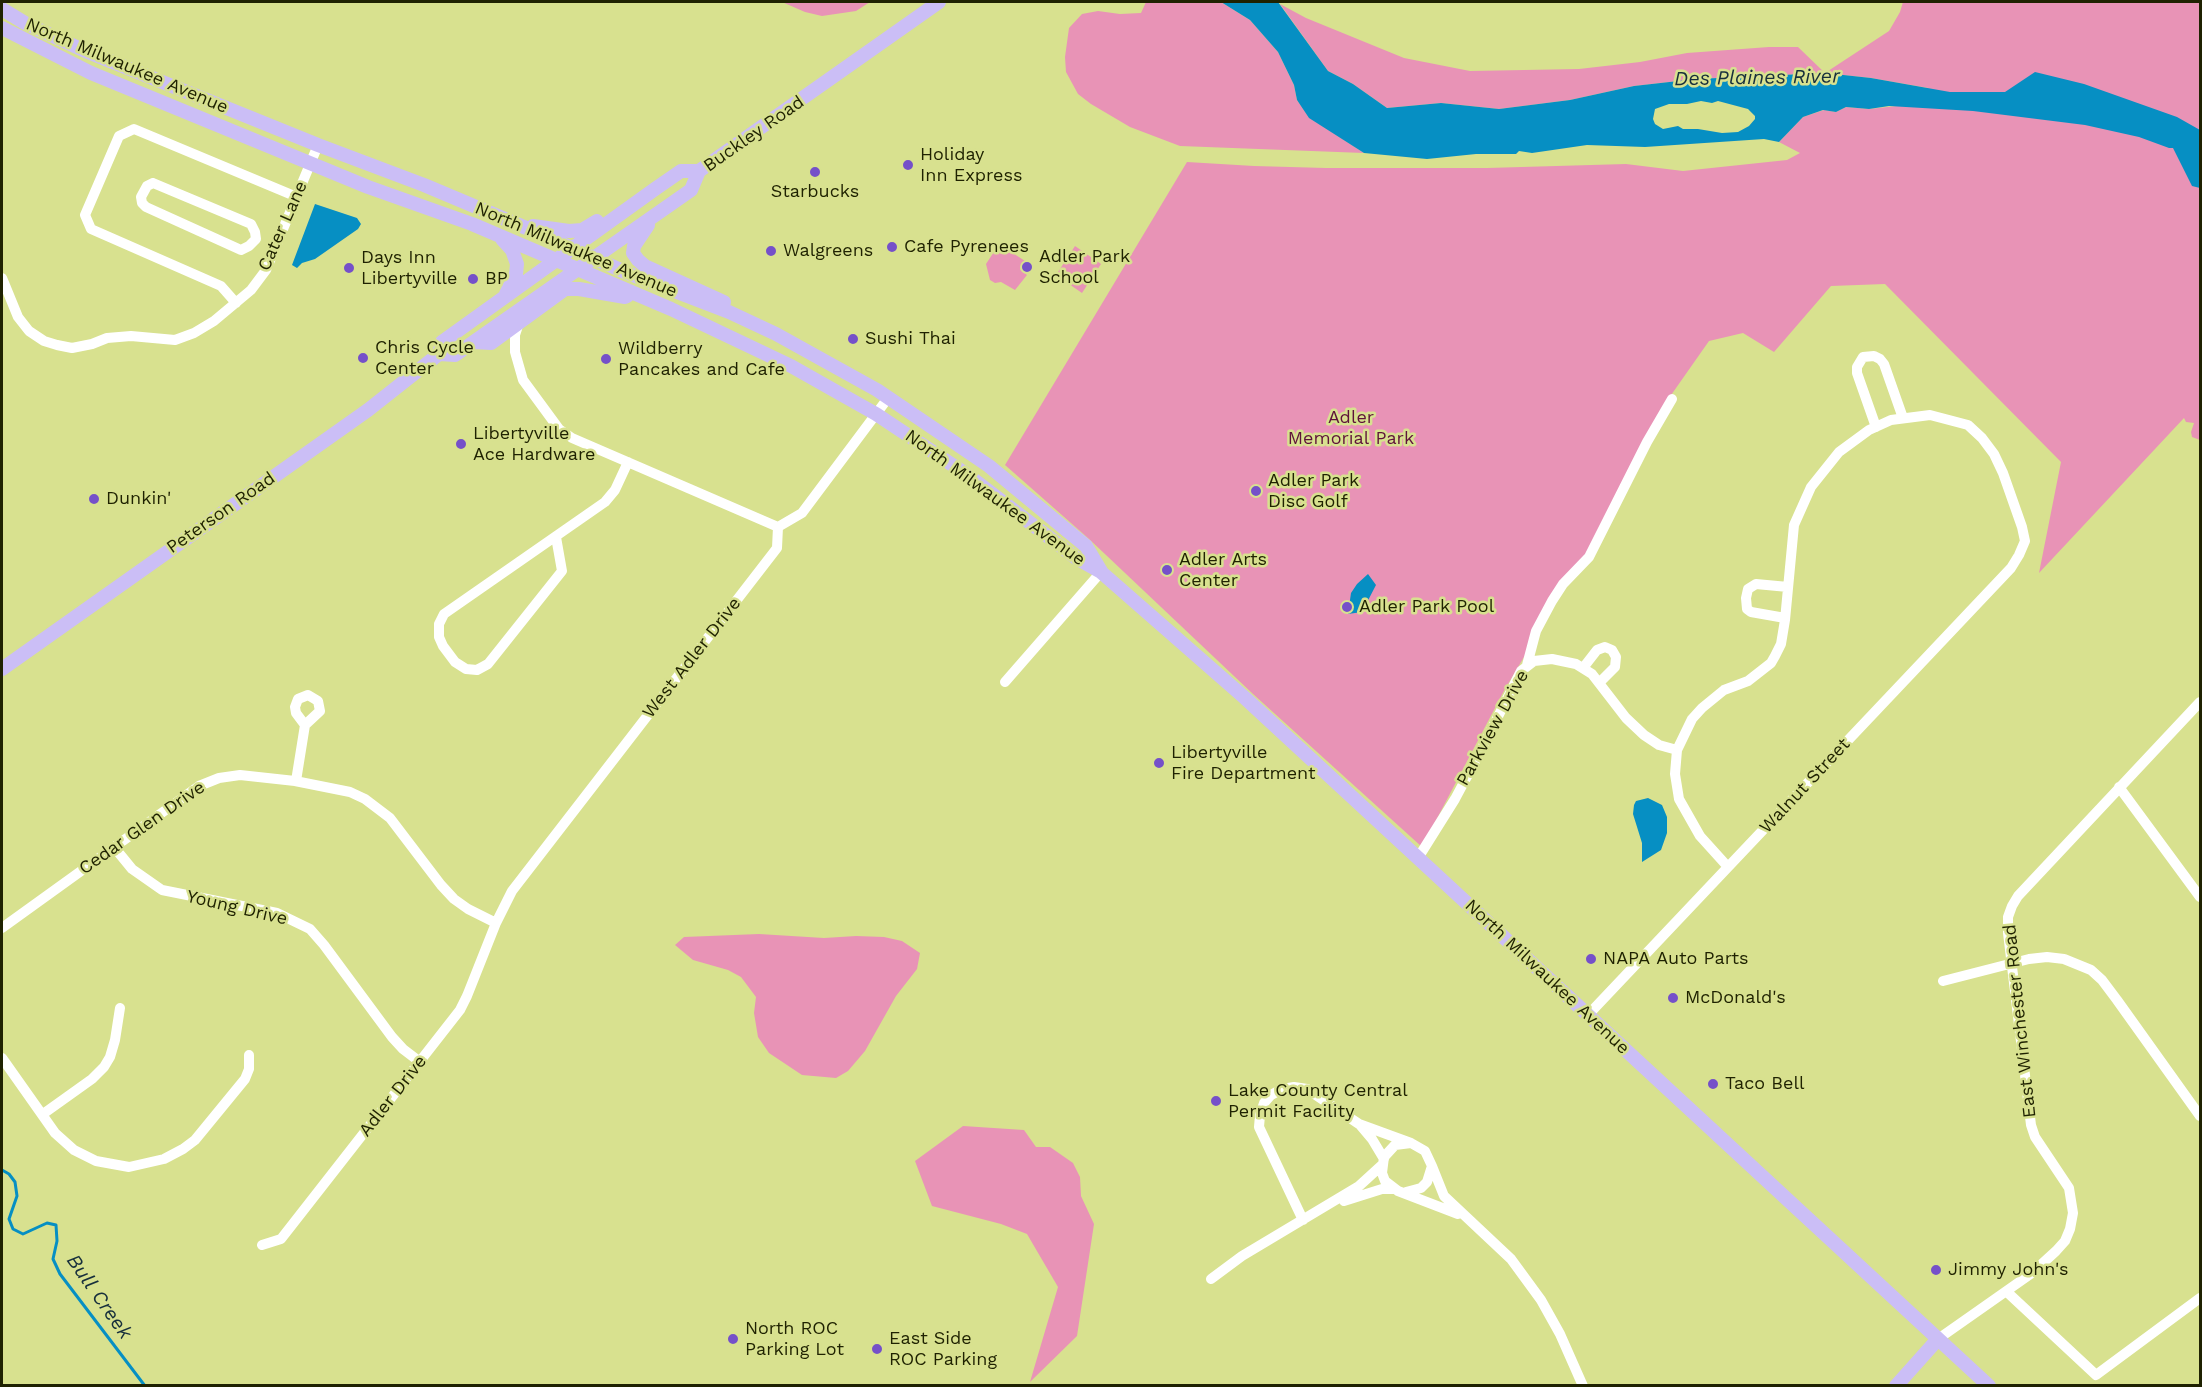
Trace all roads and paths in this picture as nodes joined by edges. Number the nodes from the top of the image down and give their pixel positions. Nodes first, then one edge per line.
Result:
1 (939, 2) edge
2 (2, 9) edge
3 (2, 28) edge
4 (318, 145) junction
5 (311, 163) junction
6 (699, 171) junction
7 (655, 189) junction
8 (297, 197) junction
9 (663, 210) junction
10 (516, 224) junction
11 (500, 238) junction
12 (256, 239) junction
13 (276, 248) junction
14 (572, 248) junction
15 (593, 258) junction
16 (555, 261) junction
17 (575, 270) junction
18 (2, 278) edge
19 (632, 293) junction
20 (504, 297) junction
21 (236, 303) junction
22 (744, 319) junction
23 (519, 323) junction
24 (494, 341) junction
25 (474, 342) junction
26 (515, 352) junction
27 (439, 354) junction
28 (888, 398) junction
29 (1672, 399) dead end
30 (876, 414) junction
31 (1903, 418) junction
32 (1876, 427) junction
33 (628, 462) junction
34 (778, 527) junction
35 (556, 537) junction
36 (1101, 572) junction
37 (1788, 586) junction
38 (1785, 618) junction
39 (1527, 665) junction
40 (1583, 668) junction
41 (2, 669) edge
42 (1005, 682) dead end
43 (1599, 683) junction
44 (2200, 702) edge
45 (305, 725) dead end
46 (1677, 750) junction
47 (296, 781) junction
48 (2119, 787) junction
49 (114, 847) junction
50 (1418, 858) junction
51 (1728, 867) junction
52 (2200, 897) edge
53 (496, 923) junction
54 (2, 928) edge
55 (2012, 965) junction
56 (1943, 981) dead end
57 (120, 1008) dead end
58 (1588, 1015) junction
59 (249, 1055) dead end
60 (2, 1058) edge
61 (420, 1062) junction
62 (42, 1114) junction
63 (2200, 1116) edge
64 (1359, 1124) junction
65 (1411, 1143) junction
66 (1383, 1162) junction
67 (1432, 1166) junction
68 (1394, 1189) junction
69 (1406, 1192) junction
70 (1318, 1211) junction
71 (1467, 1218) junction
72 (1303, 1220) junction
73 (262, 1245) dead end
74 (1211, 1279) dead end
75 (2007, 1292) junction
76 (2200, 1298) edge
77 (1938, 1339) junction
78 (2096, 1375) junction
79 (1583, 1386) edge
80 (1896, 1386) edge
81 (1989, 1386) edge
82 (2103, 1386) edge

1 - 6 main road, Buckley Road
2 - 4 main road, North Milwaukee Avenue
3 - 5 main road, North Milwaukee Avenue
4 - 5 street, Cater Lane
4 - 10 main road, North Milwaukee Avenue
5 - 8 street, Cater Lane
5 - 11 main road, North Milwaukee Avenue
6 - 7 main road, Peterson Road
6 - 9 main road, Buckley Road
7 - 10 main road
7 - 14 main road, Peterson Road
8 - 13 street, Cater Lane
8 - 21 street
9 - 15 main road, Buckley Road
9 - 22 main road
10 - 14 main road, North Milwaukee Avenue
11 - 16 main road, North Milwaukee Avenue
11 - 20 main road
12 - 12 street
12 - 13 street
13 - 21 street, Cater Lane
14 - 15 main road, North Milwaukee Avenue
14 - 16 main road, Peterson Road
15 - 17 main road, Buckley Road
15 - 22 main road, North Milwaukee Avenue
16 - 17 main road, North Milwaukee Avenue
16 - 20 main road, Peterson Road
17 - 19 main road, North Milwaukee Avenue
17 - 25 main road, Peterson Road
18 - 21 street, Cater Lane
19 - 23 main road
19 - 30 main road, North Milwaukee Avenue
20 - 27 main road, Peterson Road
22 - 28 main road, North Milwaukee Avenue
23 - 24 main road
23 - 26 street
24 - 25 main road
24 - 26 street
25 - 27 main road, Peterson Road
26 - 33 street
27 - 41 main road, Peterson Road
28 - 30 street
28 - 36 main road, North Milwaukee Avenue
29 - 39 street
30 - 34 street
30 - 36 main road, North Milwaukee Avenue
31 - 32 street
31 - 32 street
31 - 51 street, Walnut Street
32 - 37 street
33 - 34 street
33 - 35 street
34 - 53 street, West Adler Drive
35 - 35 street
36 - 42 street
36 - 50 main road, North Milwaukee Avenue
37 - 38 street
37 - 38 street
38 - 46 street
39 - 40 street, Parkview Drive
39 - 50 street, Parkview Drive
40 - 43 street, Parkview Drive
40 - 43 street
43 - 46 street, Parkview Drive
44 - 48 street, East Winchester Road
45 - 47 street
46 - 51 street
47 - 49 street, Cedar Glen Drive
47 - 53 street, Cedar Glen Drive
48 - 52 street
48 - 55 street, East Winchester Road
49 - 54 street, Cedar Glen Drive
49 - 61 street, Young Drive
50 - 58 main road, North Milwaukee Avenue
51 - 58 street, Walnut Street
53 - 61 street, Adler Drive
55 - 56 street
55 - 63 street
55 - 75 street, East Winchester Road
57 - 62 street
58 - 77 main road, North Milwaukee Avenue
59 - 62 street
60 - 62 street
61 - 73 street, Adler Drive
64 - 65 street
64 - 66 street
64 - 72 street
65 - 66 street
65 - 67 street
66 - 68 street
66 - 70 street
67 - 69 street
67 - 71 street
68 - 69 street
68 - 70 street
69 - 71 street
70 - 72 street
71 - 79 street
72 - 74 street
75 - 77 street, East Winchester Road
75 - 78 street
76 - 78 street
77 - 80 main road
77 - 81 main road, North Milwaukee Avenue
78 - 82 street

